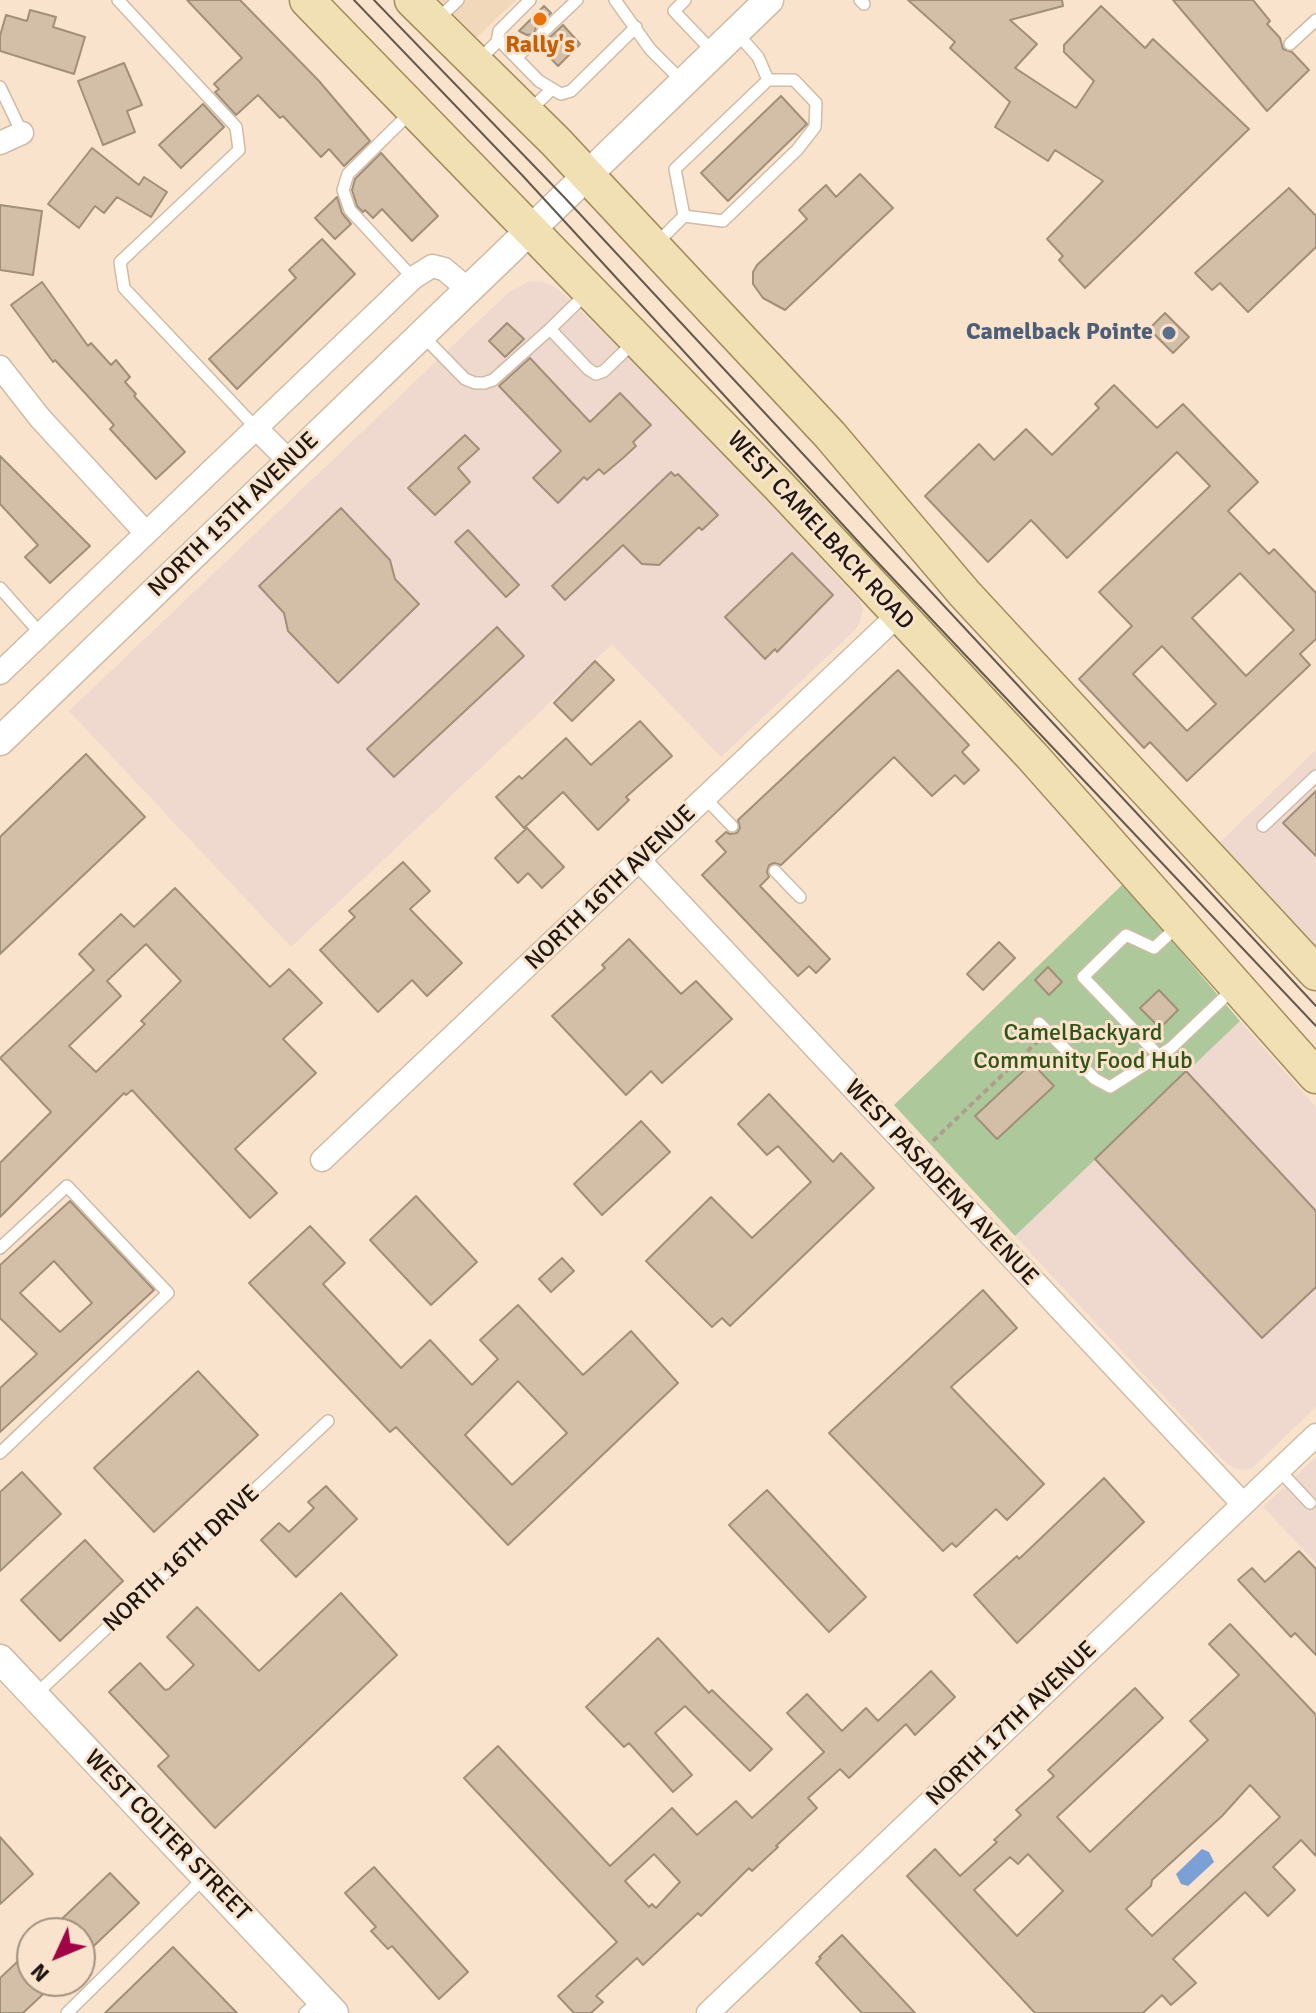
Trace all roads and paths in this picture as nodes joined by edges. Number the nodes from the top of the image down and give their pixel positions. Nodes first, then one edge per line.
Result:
1 (118, 0) edge
2 (307, 0) edge
3 (530, 0) edge
4 (577, 0) edge
5 (615, 0) edge
6 (685, 0) edge
7 (769, 0) edge
8 (435, 8) edge
9 (1316, 20) edge
10 (636, 27) junction
11 (736, 32) junction
12 (542, 33) dead end
13 (532, 42) dead end
14 (1290, 44) dead end
15 (487, 51) junction
16 (714, 53) junction
17 (517, 57) junction
18 (768, 80) junction
19 (684, 83) junction
20 (0, 87) edge
21 (551, 90) junction
22 (413, 110) junction
23 (526, 114) junction
24 (22, 133) joint
25 (0, 143) edge
26 (588, 176) junction
27 (684, 216) junction
28 (530, 231) junction
29 (654, 246) junction
30 (413, 278) junction
31 (469, 290) junction
32 (589, 291) junction
33 (550, 329) junction
34 (422, 335) junction
35 (637, 340) junction
36 (0, 367) edge
37 (257, 429) junction
38 (290, 462) junction
39 (146, 533) junction
40 (0, 588) edge
41 (899, 614) junction
42 (41, 634) junction
43 (0, 673) edge
44 (0, 741) edge
45 (1316, 776) edge
46 (705, 798) junction
47 (732, 826) dead end
48 (1263, 826) dead end
49 (640, 861) junction
50 (775, 871) dead end
51 (800, 897) dead end
52 (1180, 924) junction
53 (1316, 973) edge
54 (1236, 987) junction
55 (1043, 1028) joint
56 (1159, 1056) junction
57 (1316, 1076) edge
58 (918, 1157) junction
59 (322, 1160) dead end
60 (0, 1248) edge
61 (328, 1421) dead end
62 (1316, 1435) edge
63 (0, 1453) edge
64 (1279, 1470) junction
65 (1310, 1503) dead end
66 (1243, 1504) junction
67 (2, 1664) edge
68 (34, 1696) junction
69 (205, 1876) junction
70 (320, 2008) edge
71 (719, 2009) edge
72 (67, 2013) edge

1 - 37 lane
2 - 22 main road, WEST CAMELBACK ROAD
3 - 15 lane
4 - 12 lane
5 - 10 lane
6 - 16 lane
7 - 11 street, NORTH 15TH AVENUE
8 - 15 main road
9 - 14 lane
10 - 19 lane
10 - 21 lane
11 - 16 street, NORTH 15TH AVENUE
11 - 18 lane
13 - 17 lane
15 - 17 lane
15 - 23 main road
16 - 19 street, NORTH 15TH AVENUE
17 - 21 lane
18 - 27 lane
18 - 27 lane
19 - 26 street, NORTH 15TH AVENUE
20 - 24 lane
21 - 23 lane
22 - 28 main road, WEST CAMELBACK ROAD
22 - 30 lane
23 - 26 main road
24 - 25 street
26 - 28 street, NORTH 15TH AVENUE
26 - 29 main road
27 - 29 lane
28 - 31 street, NORTH 15TH AVENUE
28 - 32 main road, WEST CAMELBACK ROAD
29 - 53 main road
30 - 31 street
30 - 37 street, NORTH 15TH AVENUE
31 - 34 street, NORTH 15TH AVENUE
32 - 33 lane
32 - 35 main road, WEST CAMELBACK ROAD
33 - 34 lane
33 - 35 lane
34 - 38 street, NORTH 15TH AVENUE
35 - 41 main road, WEST CAMELBACK ROAD
36 - 39 street
37 - 38 street
37 - 39 street, NORTH 15TH AVENUE
38 - 44 street, NORTH 15TH AVENUE
39 - 42 street, NORTH 15TH AVENUE
40 - 42 lane
41 - 46 street, NORTH 16TH AVENUE
41 - 52 main road, WEST CAMELBACK ROAD
42 - 43 street, NORTH 15TH AVENUE
45 - 48 lane
46 - 47 lane
46 - 49 street, NORTH 16TH AVENUE
49 - 58 street, WEST PASADENA AVENUE
49 - 59 street, NORTH 16TH AVENUE
50 - 51 lane
52 - 54 main road, WEST CAMELBACK ROAD
52 - 56 lane
54 - 56 lane
54 - 57 main road, WEST CAMELBACK ROAD
55 - 56 lane
55 - 58 path
58 - 66 street, WEST PASADENA AVENUE
60 - 63 lane
61 - 68 lane, NORTH 16TH DRIVE
62 - 64 street, NORTH 17TH AVENUE
64 - 65 lane
64 - 66 street, NORTH 17TH AVENUE
66 - 71 street, NORTH 17TH AVENUE
67 - 68 street, WEST COLTER STREET
68 - 69 street, WEST COLTER STREET
69 - 70 street, WEST COLTER STREET
69 - 72 lane

